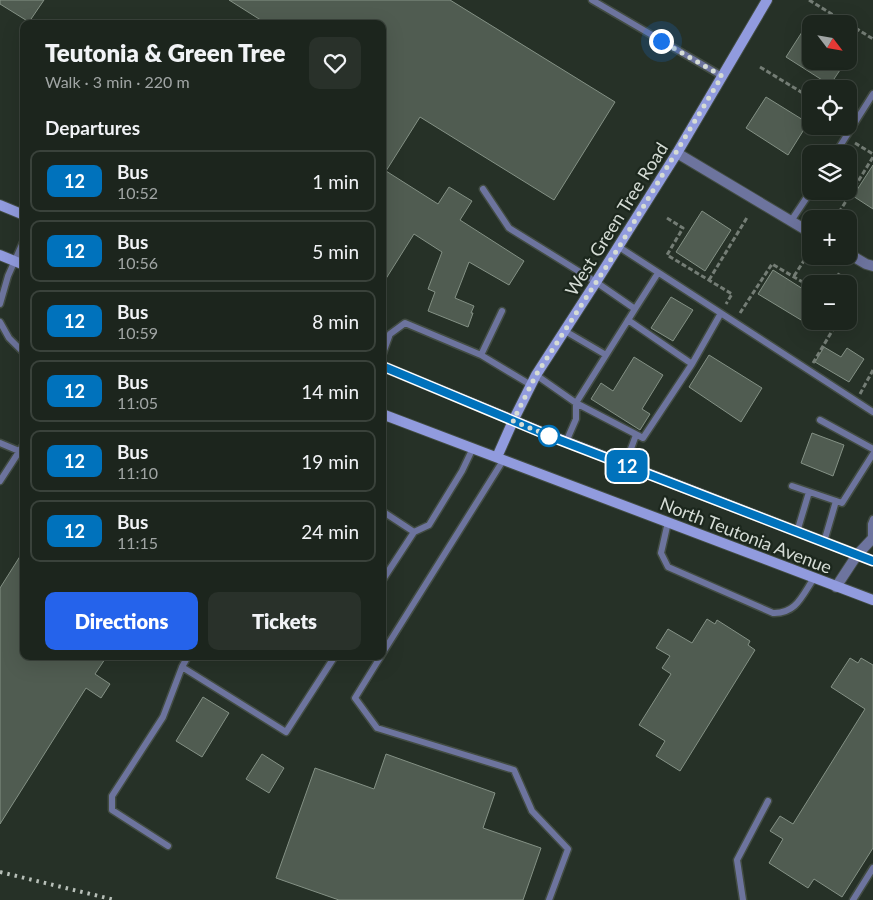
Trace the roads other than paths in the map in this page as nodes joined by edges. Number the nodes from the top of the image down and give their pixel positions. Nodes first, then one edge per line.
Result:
1 (592, 0) edge
2 (767, 0) edge
3 (722, 76) junction
4 (873, 94) edge
5 (841, 145) edge
6 (677, 153) junction
7 (483, 189) dead end
8 (805, 200) edge
9 (0, 205) edge
10 (20, 213) edge
11 (791, 222) junction
12 (802, 228) edge
13 (619, 247) junction
14 (0, 255) edge
15 (857, 258) edge
16 (19, 263) edge
17 (873, 266) edge
18 (658, 273) junction
19 (596, 282) junction
20 (0, 304) edge
21 (634, 309) junction
22 (502, 311) dead end
23 (721, 313) junction
24 (628, 320) junction
25 (1, 325) edge
26 (565, 331) junction
27 (386, 345) edge
28 (20, 349) edge
29 (481, 355) junction
30 (606, 356) junction
31 (692, 364) junction
32 (386, 368) edge
33 (536, 375) junction
34 (531, 385) junction
35 (576, 403) junction
36 (873, 412) edge
37 (386, 416) edge
38 (820, 420) dead end
39 (513, 421) junction
40 (636, 435) junction
41 (566, 442) junction
42 (0, 443) edge
43 (472, 448) junction
44 (873, 449) edge
45 (19, 451) joint
46 (873, 454) edge
47 (500, 458) junction
48 (626, 465) junction
49 (0, 481) edge
50 (792, 486) dead end
51 (809, 492) junction
52 (836, 501) junction
53 (386, 514) edge
54 (873, 519) edge
55 (668, 522) junction
56 (414, 532) junction
57 (797, 532) junction
58 (872, 539) edge
59 (824, 542) junction
60 (856, 555) junction
61 (873, 561) edge
62 (386, 575) edge
63 (814, 578) junction
64 (836, 587) junction
65 (873, 600) edge
66 (386, 648) edge
67 (186, 660) edge
68 (332, 660) edge
69 (379, 660) edge
70 (182, 667) junction
71 (768, 801) dead end
72 (168, 846) dead end
73 (873, 868) edge
74 (550, 900) edge
75 (743, 900) edge
76 (852, 900) edge

1 - 3 lane
2 - 3 main road, West Green Tree Road
3 - 6 main road, West Green Tree Road
4 - 5 lane
6 - 11 street
6 - 13 main road, West Green Tree Road
7 - 19 lane
8 - 11 lane
9 - 10 main road
11 - 12 street
13 - 18 lane
13 - 19 main road, West Green Tree Road
14 - 16 main road
15 - 17 street
16 - 20 lane
18 - 21 lane
18 - 23 lane
19 - 21 lane
19 - 26 main road, West Green Tree Road
21 - 24 lane
22 - 29 lane
23 - 31 lane
23 - 36 lane
24 - 30 lane
24 - 31 lane
25 - 28 lane
26 - 30 lane
26 - 33 main road, West Green Tree Road
27 - 29 lane
29 - 34 lane
30 - 35 lane
31 - 40 lane
32 - 39 main road, North Teutonia Avenue
33 - 34 main road, West Green Tree Road
33 - 35 lane
34 - 39 main road, West Green Tree Road
35 - 40 lane
35 - 41 lane
37 - 43 main road, North Teutonia Avenue
38 - 44 lane
39 - 41 main road, North Teutonia Avenue
39 - 47 main road, West Green Tree Road
40 - 48 lane
41 - 48 main road, North Teutonia Avenue
42 - 45 lane
43 - 47 main road, North Teutonia Avenue
43 - 56 lane
45 - 49 lane
46 - 52 lane
47 - 55 main road, North Teutonia Avenue
47 - 66 lane
48 - 57 main road, North Teutonia Avenue
50 - 51 lane
51 - 52 lane
51 - 57 lane
52 - 59 lane
53 - 56 lane
54 - 58 lane
55 - 63 main road, North Teutonia Avenue
55 - 63 lane
56 - 62 lane
57 - 59 main road, North Teutonia Avenue
58 - 60 street, North Teutonia Avenue
59 - 60 main road, North Teutonia Avenue
60 - 61 main road, North Teutonia Avenue
60 - 64 street
63 - 64 main road, North Teutonia Avenue
64 - 65 main road, North Teutonia Avenue
67 - 70 lane
68 - 70 lane
69 - 74 lane
70 - 72 lane
71 - 75 lane
73 - 76 lane

